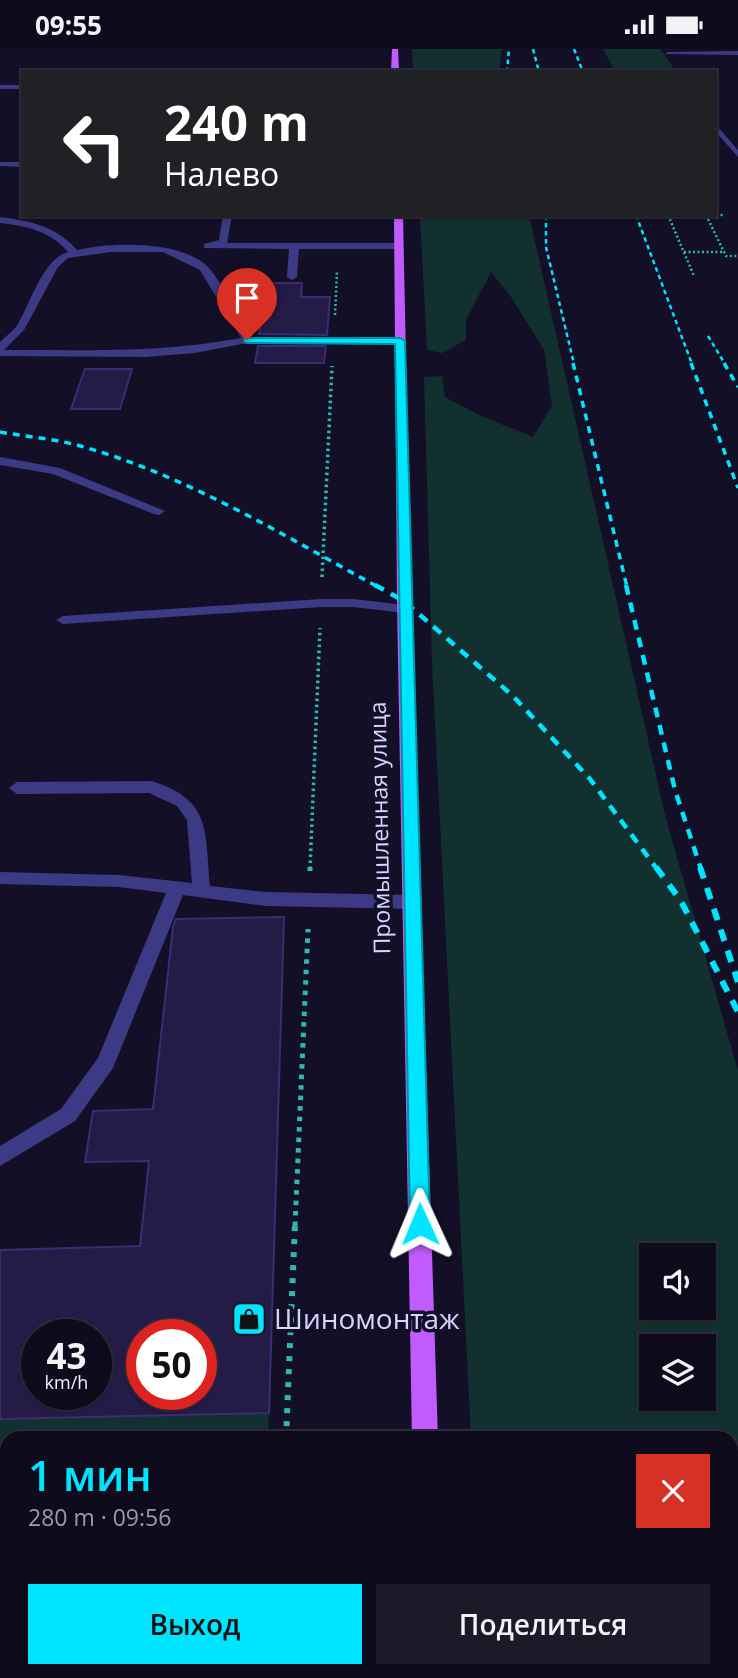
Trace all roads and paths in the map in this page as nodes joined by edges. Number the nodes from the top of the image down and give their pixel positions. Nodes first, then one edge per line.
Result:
1 (395, 49) edge
2 (666, 51) edge
3 (738, 53) edge
4 (673, 63) dead end
5 (395, 70) edge
6 (0, 87) edge
7 (21, 87) edge
8 (717, 128) edge
9 (738, 155) edge
10 (0, 164) edge
11 (21, 165) edge
12 (717, 215) edge
13 (724, 215) dead end
14 (228, 217) edge
15 (398, 217) edge
16 (669, 217) edge
17 (707, 217) edge
18 (0, 220) edge
19 (207, 246) junction
20 (295, 246) junction
21 (339, 246) junction
22 (398, 246) junction
23 (724, 252) junction
24 (74, 253) junction
25 (684, 253) junction
26 (178, 254) junction
27 (738, 256) edge
28 (694, 276) dead end
29 (292, 277) dead end
30 (19, 330) junction
31 (0, 331) edge
32 (247, 340) junction
33 (334, 341) junction
34 (400, 341) junction
35 (0, 351) edge
36 (0, 461) edge
37 (159, 511) dead end
38 (321, 603) junction
39 (404, 609) junction
40 (63, 620) dead end
41 (17, 788) dead end
42 (0, 878) edge
43 (177, 888) junction
44 (202, 891) junction
45 (309, 899) junction
46 (412, 902) junction
47 (0, 1157) edge
48 (286, 1431) edge
49 (425, 1431) edge

1 - 5 main road
2 - 3 lane
2 - 4 lane
6 - 7 lane
8 - 9 lane
10 - 11 lane
12 - 13 path
14 - 19 lane
15 - 22 main road, Промышленная улица
16 - 25 path
17 - 23 path
18 - 24 lane
19 - 20 lane
19 - 26 lane
20 - 21 lane
20 - 29 lane
21 - 22 lane
21 - 33 path
22 - 34 main road, Промышленная улица
23 - 25 path
23 - 27 path
24 - 26 lane
24 - 30 lane
25 - 28 path
26 - 32 lane
30 - 31 lane
30 - 35 lane
32 - 33 lane
32 - 35 lane
33 - 34 lane
33 - 38 path
34 - 39 main road, Промышленная улица
36 - 37 lane
38 - 39 lane
38 - 40 lane
38 - 45 path
39 - 46 main road, Промышленная улица
41 - 44 lane
42 - 43 lane
43 - 44 lane
43 - 47 lane
44 - 45 lane
45 - 46 lane
45 - 48 path
46 - 49 main road, Промышленная улица

